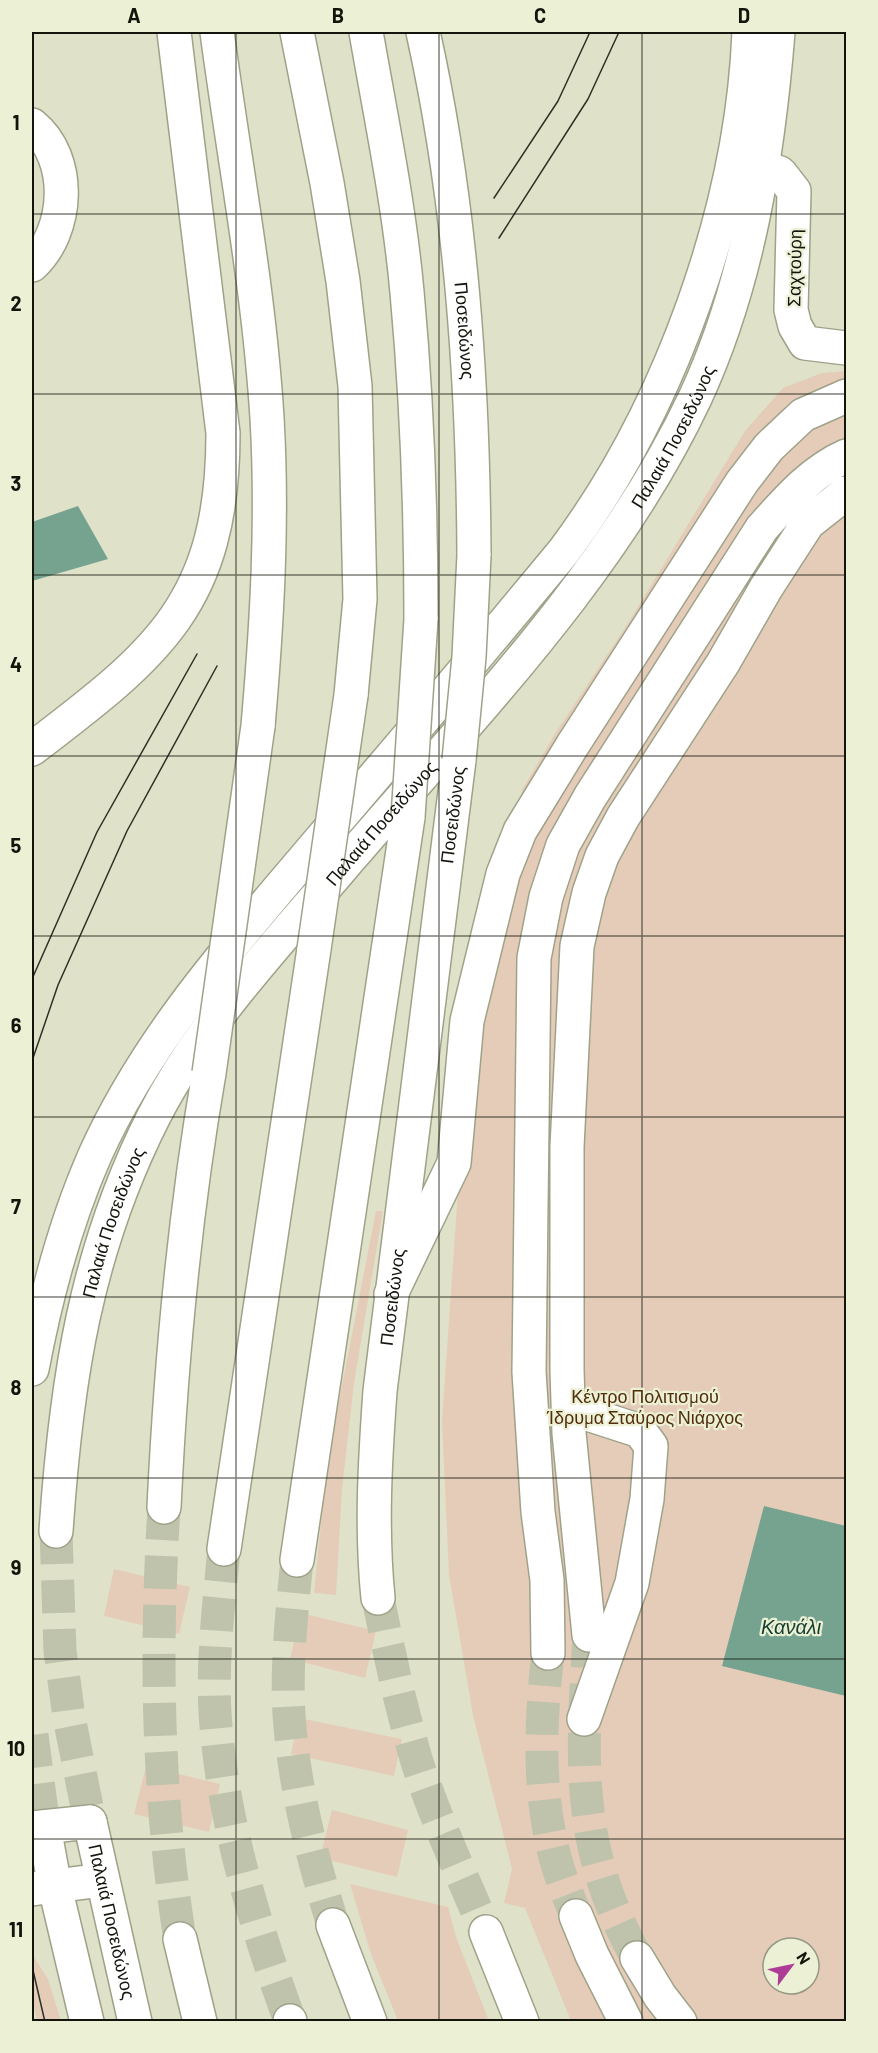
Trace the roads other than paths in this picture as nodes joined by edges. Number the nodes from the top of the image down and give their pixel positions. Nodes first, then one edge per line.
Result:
1 (174, 32) edge
2 (217, 32) edge
3 (297, 32) edge
4 (366, 32) edge
5 (423, 32) edge
6 (749, 32) edge
7 (778, 32) edge
8 (32, 125) edge
9 (762, 167) junction
10 (32, 265) edge
11 (846, 348) edge
12 (846, 396) edge
13 (846, 456) edge
14 (846, 493) edge
15 (32, 749) edge
16 (391, 1294) junction
17 (32, 1369) edge
18 (569, 1408) junction
19 (164, 1507) tunnel mouth
20 (56, 1531) tunnel mouth
21 (224, 1550) tunnel mouth
22 (297, 1560) tunnel mouth
23 (378, 1598) tunnel mouth
24 (589, 1635) tunnel mouth
25 (548, 1653) tunnel mouth
26 (585, 1719) dead end
27 (38, 1828) edge
28 (102, 1880) junction
29 (43, 1888) edge
30 (576, 1916) tunnel mouth
31 (333, 1924) tunnel mouth
32 (486, 1932) tunnel mouth
33 (180, 1939) tunnel mouth
34 (638, 1958) tunnel mouth
35 (87, 2022) edge
36 (135, 2022) edge
37 (200, 2022) edge
38 (369, 2022) edge
39 (522, 2022) edge
40 (626, 2022) edge
41 (680, 2022) edge

1 - 15 main road
2 - 19 main road, bridge
3 - 21 main road, bridge
4 - 22 main road, bridge
5 - 16 main road, Ποσειδώνος, bridge
6 - 17 main road, Παλαιά Ποσειδώνος
7 - 9 main road, Παλαιά Ποσειδώνος
8 - 10 main road
9 - 11 main road, Σαχτούρη
9 - 20 main road, Παλαιά Ποσειδώνος
12 - 16 main road
13 - 25 main road
14 - 18 main road
16 - 23 main road, Ποσειδώνος
18 - 24 main road
18 - 26 main road
27 - 28 main road, Παλαιά Ποσειδώνος
27 - 29 main road
28 - 29 main road
28 - 36 main road, Παλαιά Ποσειδώνος
29 - 35 main road
30 - 40 main road
31 - 38 main road
32 - 39 main road
33 - 37 main road
34 - 41 main road

